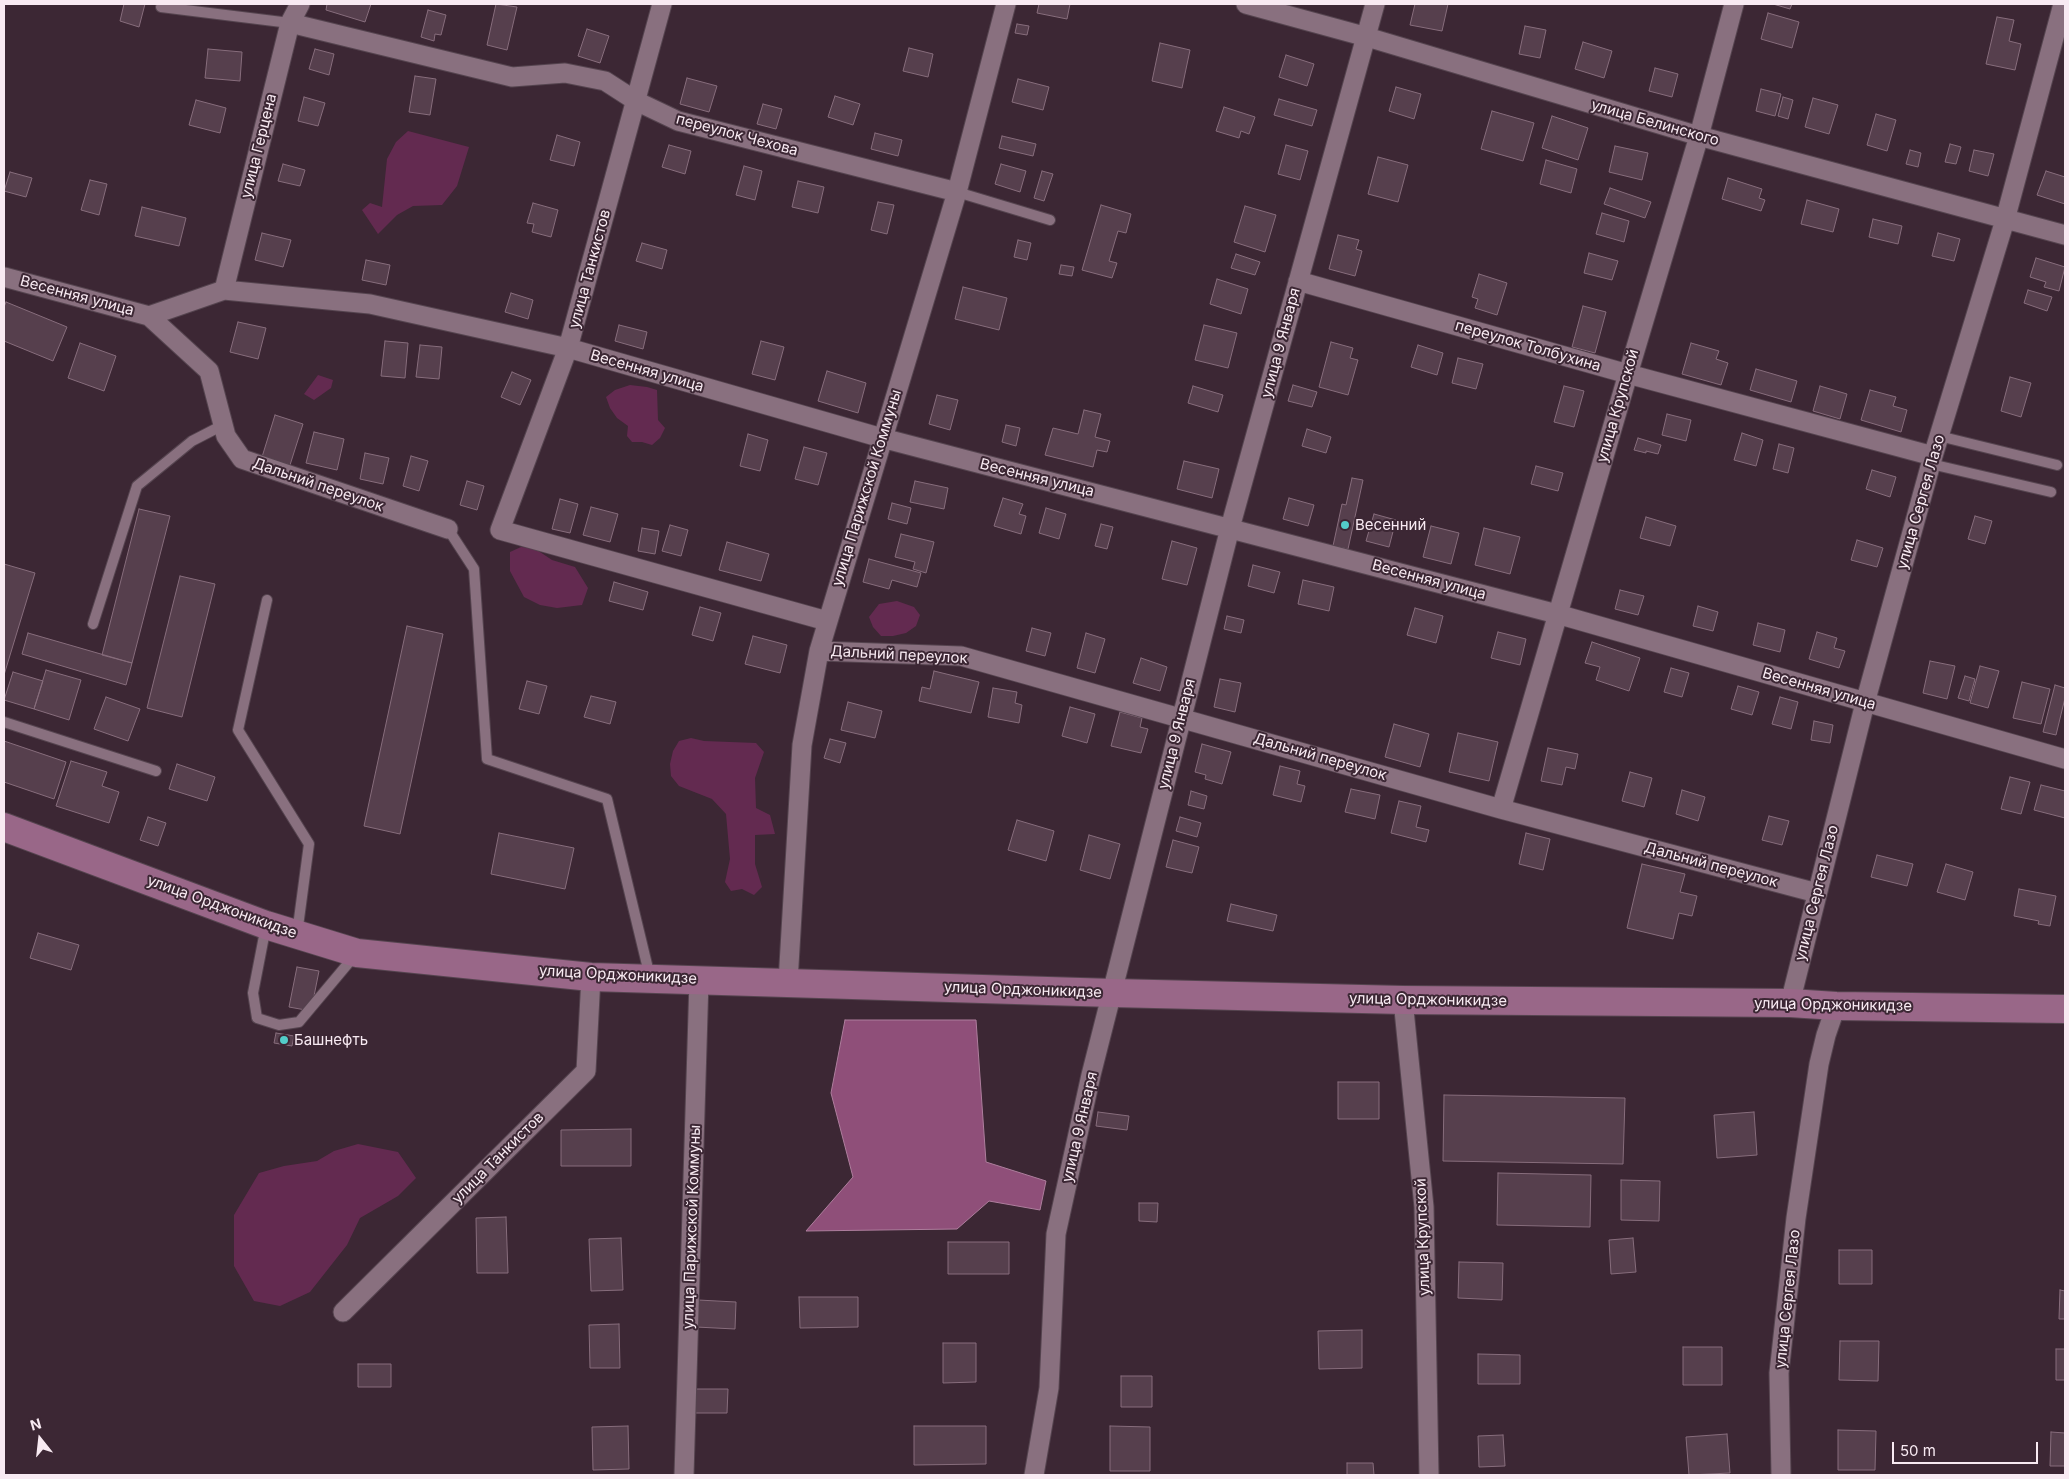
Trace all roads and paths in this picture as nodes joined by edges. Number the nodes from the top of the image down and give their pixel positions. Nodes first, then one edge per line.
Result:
1 (300, 4) edge
2 (662, 4) edge
3 (1006, 4) edge
4 (1246, 4) edge
5 (1375, 4) edge
6 (1734, 4) edge
7 (2063, 4) edge
8 (161, 7) dead end
9 (290, 23) junction
10 (1367, 37) junction
11 (636, 101) junction
12 (1699, 136) junction
13 (956, 192) junction
14 (1050, 220) dead end
15 (2005, 220) junction
16 (2065, 235) edge
17 (4, 277) edge
18 (1298, 281) junction
19 (224, 290) junction
20 (149, 316) junction
21 (568, 348) junction
22 (1628, 374) junction
23 (223, 425) junction
24 (1939, 436) junction
25 (882, 438) junction
26 (1932, 460) junction
27 (2056, 465) dead end
28 (2051, 492) dead end
29 (1230, 528) junction
30 (448, 530) joint
31 (500, 530) joint
32 (267, 600) dead end
33 (1557, 614) junction
34 (827, 621) junction
35 (93, 624) dead end
36 (819, 651) junction
37 (1865, 703) junction
38 (1181, 717) junction
39 (4, 722) edge
40 (2065, 759) edge
41 (156, 771) dead end
42 (1501, 809) junction
43 (4, 827) edge
44 (1817, 893) junction
45 (266, 925) junction
46 (296, 934) junction
47 (357, 953) junction
48 (591, 977) junction
49 (650, 978) junction
50 (699, 980) junction
51 (788, 982) junction
52 (1113, 993) junction
53 (1403, 1000) junction
54 (1790, 1004) junction
55 (1836, 1006) junction
56 (2065, 1009) edge
57 (343, 1312) dead end
58 (684, 1475) edge
59 (1034, 1475) edge
60 (1429, 1475) edge
61 (1781, 1475) edge

1 - 9 street, улица Герцена
2 - 11 street, улица Танкистов
3 - 13 street, улица Парижской Коммуны
4 - 10 street, улица Белинского
5 - 10 street, улица 9 Января
6 - 12 street, улица Крупской
7 - 15 street, улица Сергея Лазо
8 - 9 lane
9 - 11 street, переулок Чехова
9 - 19 street, улица Герцена
10 - 12 street, улица Белинского
10 - 18 street, улица 9 Января
11 - 13 street, переулок Чехова
11 - 21 street, улица Танкистов
12 - 15 street, улица Белинского
12 - 22 street, улица Крупской
13 - 14 lane
13 - 25 street, улица Парижской Коммуны
15 - 16 street, улица Белинского
15 - 24 street, улица Сергея Лазо
17 - 20 street, Весенняя улица
18 - 22 street, переулок Толбухина
18 - 29 street, улица 9 Января
19 - 20 street, Весенняя улица
19 - 21 street, Весенняя улица
20 - 23 street, Дальний переулок
21 - 25 street, Весенняя улица
21 - 31 street, улица Танкистов
22 - 26 street, переулок Толбухина
22 - 33 street, улица Крупской
23 - 30 street, Дальний переулок
23 - 35 lane
24 - 26 street, улица Сергея Лазо
24 - 27 lane
25 - 29 street, Весенняя улица
25 - 34 street, улица Парижской Коммуны
26 - 28 lane
26 - 37 street, улица Сергея Лазо
29 - 33 street, Весенняя улица
29 - 38 street, улица 9 Января
30 - 49 lane
31 - 34 street, Дальний переулок
32 - 46 lane
33 - 37 street, Весенняя улица
33 - 42 street, улица Крупской
34 - 36 street, улица Парижской Коммуны
36 - 38 street, Дальний переулок
36 - 51 street, улица Парижской Коммуны
37 - 40 street, Весенняя улица
37 - 44 street, улица Сергея Лазо
38 - 42 street, Дальний переулок
38 - 52 street, улица 9 Января
39 - 41 lane
42 - 44 street, Дальний переулок
43 - 45 main road, улица Орджоникидзе
44 - 54 street, улица Сергея Лазо
45 - 46 main road, улица Орджоникидзе
45 - 47 lane
46 - 47 main road, улица Орджоникидзе
47 - 48 main road, улица Орджоникидзе
48 - 49 main road, улица Орджоникидзе
48 - 57 street, улица Танкистов
49 - 50 main road, улица Орджоникидзе
50 - 51 main road, улица Орджоникидзе
50 - 58 street, улица Парижской Коммуны
51 - 52 main road, улица Орджоникидзе
52 - 53 main road, улица Орджоникидзе
52 - 59 street, улица 9 Января
53 - 54 main road, улица Орджоникидзе
53 - 60 street, улица Крупской
54 - 55 main road, улица Орджоникидзе
55 - 56 main road, улица Орджоникидзе
55 - 61 street, улица Сергея Лазо

